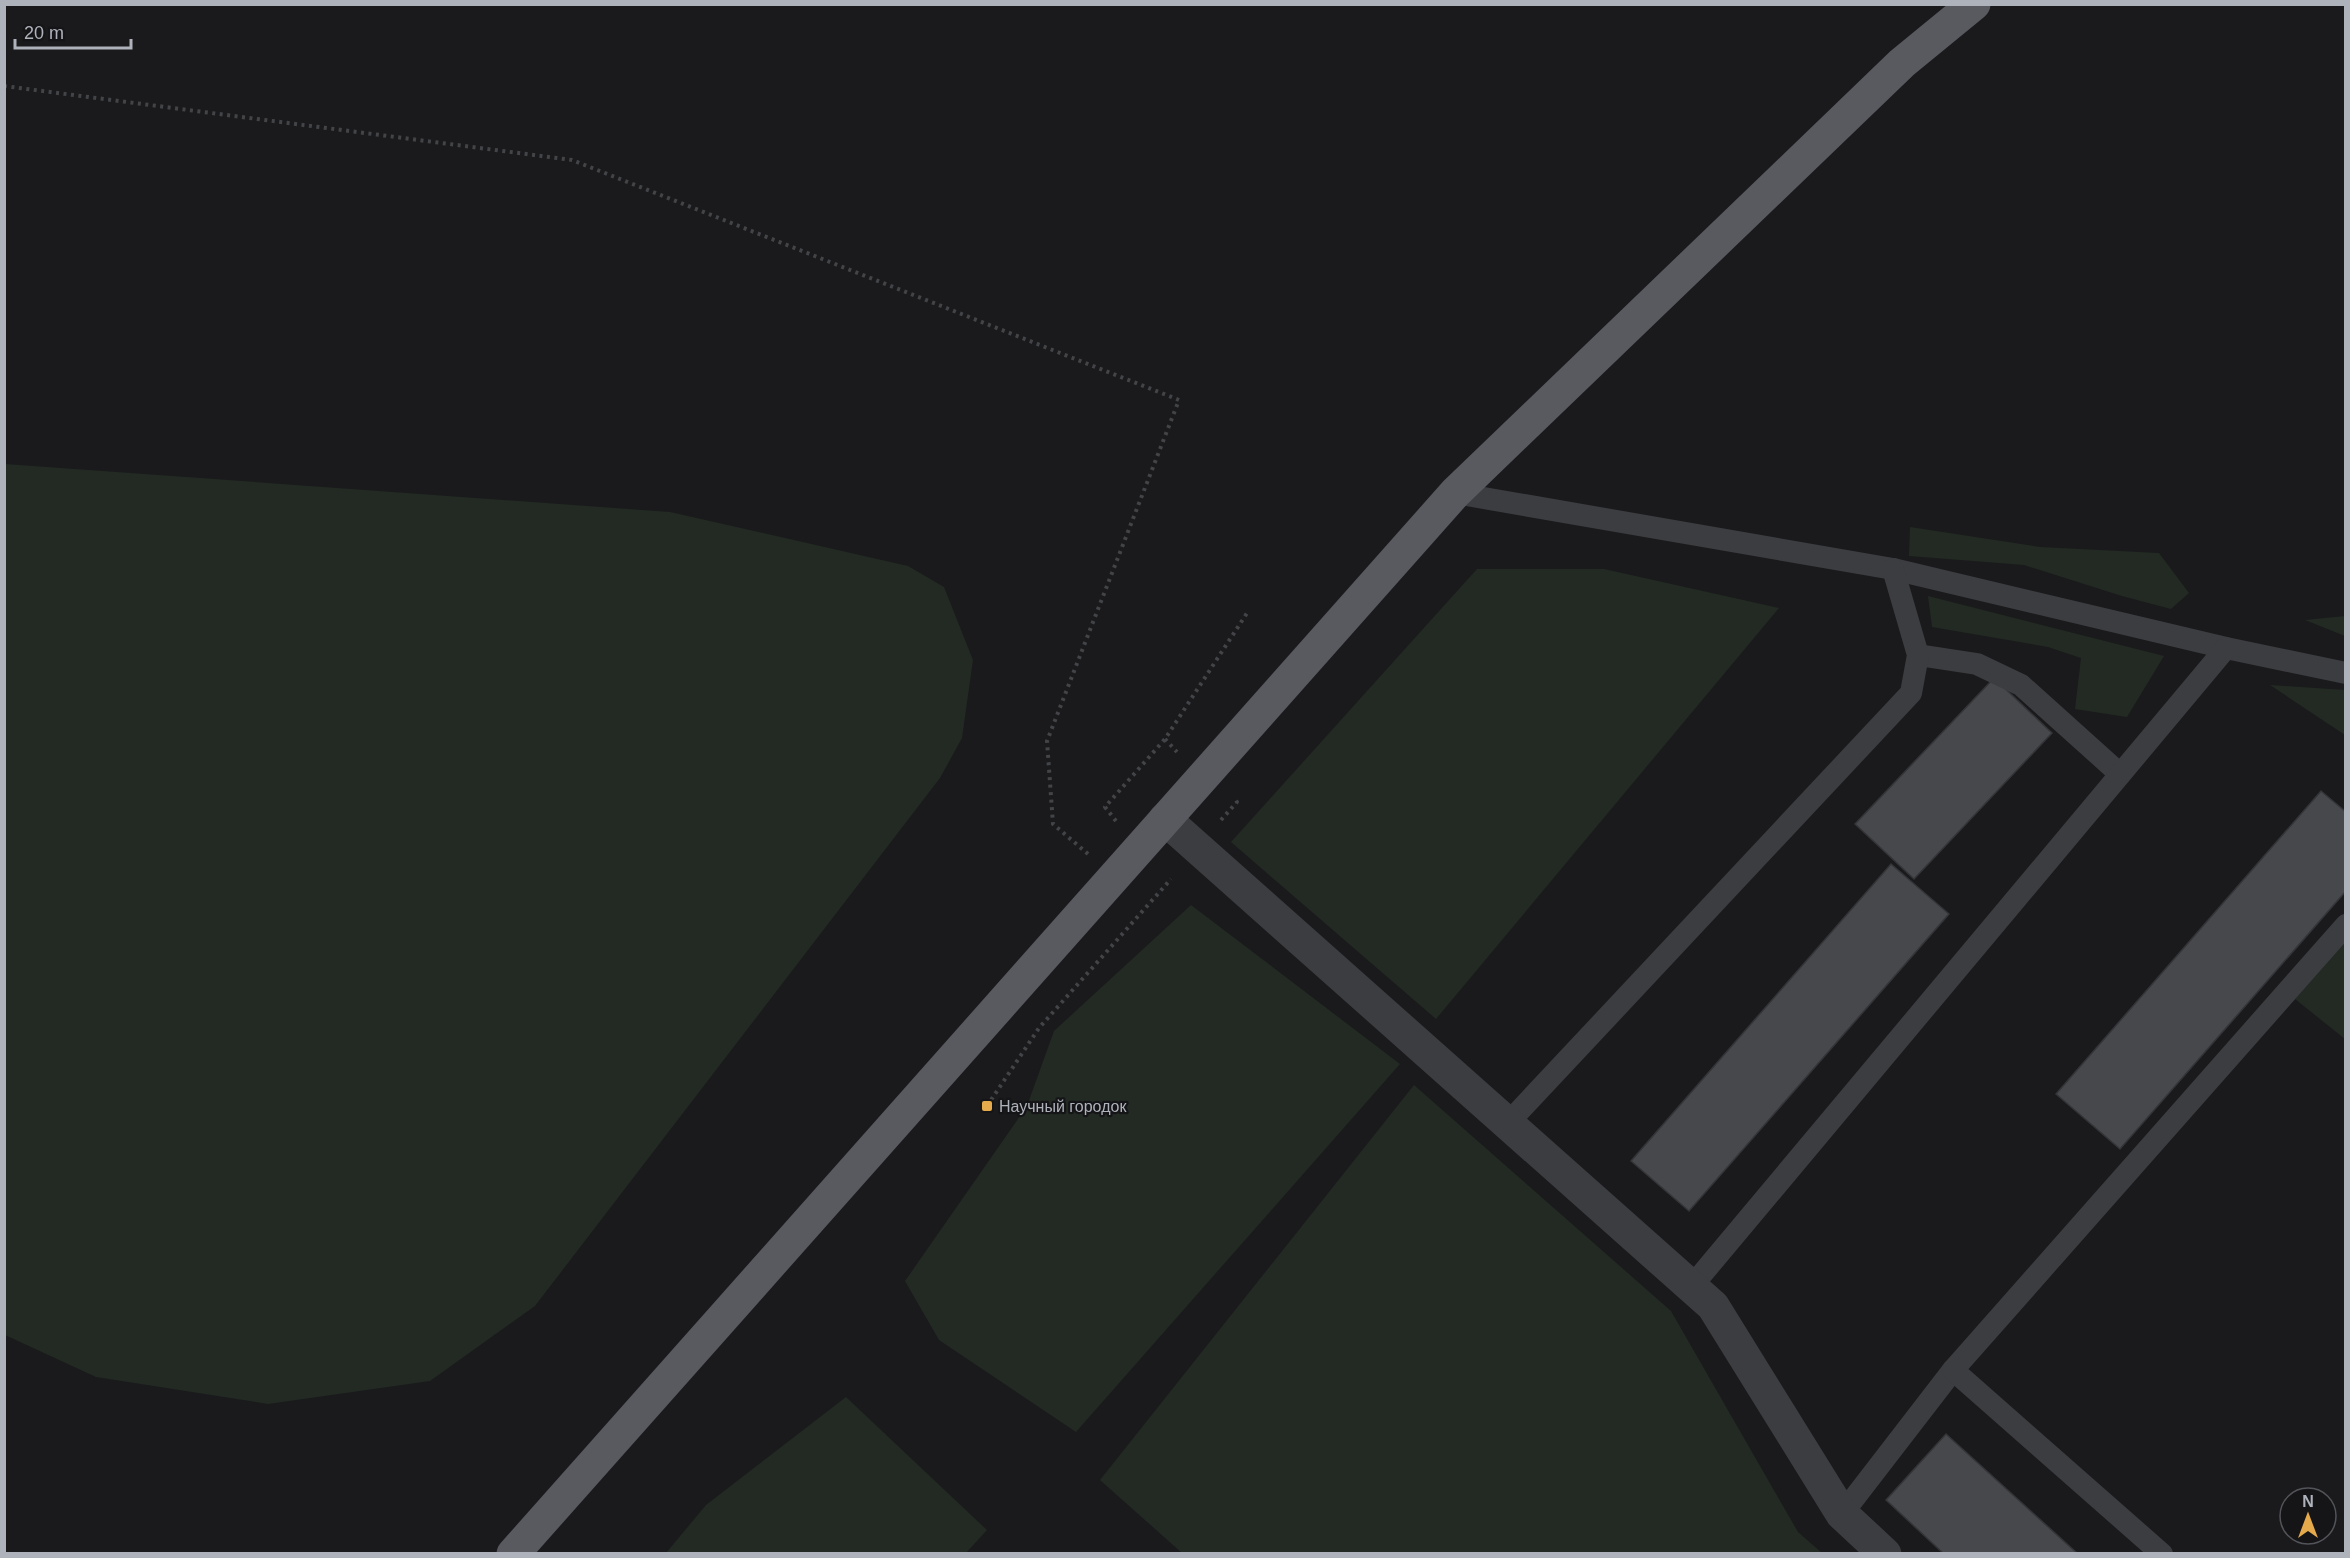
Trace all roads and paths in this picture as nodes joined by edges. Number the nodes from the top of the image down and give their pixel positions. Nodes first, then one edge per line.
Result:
1 (1974, 4) edge
2 (4, 86) edge
3 (1455, 493) junction
4 (1893, 569) junction
5 (1249, 610) dead end
6 (2226, 648) junction
7 (1918, 655) junction
8 (2346, 673) edge
9 (2120, 774) junction
10 (1105, 807) dead end
11 (1165, 819) junction
12 (1114, 875) junction
13 (1171, 879) dead end
14 (2346, 925) edge
15 (987, 1106) dead end
16 (1508, 1123) junction
17 (1692, 1286) junction
18 (1953, 1370) junction
19 (1842, 1514) junction
20 (513, 1554) edge
21 (1885, 1554) edge
22 (2162, 1554) edge

1 - 3 main road
2 - 12 path
3 - 4 lane
3 - 11 main road
4 - 6 lane
4 - 7 lane
5 - 10 path
6 - 8 lane
6 - 9 lane
7 - 9 lane
7 - 16 lane
9 - 17 lane
11 - 12 main road
11 - 16 street
12 - 20 main road
13 - 15 path
14 - 18 lane
16 - 17 street
17 - 19 street
18 - 19 lane
18 - 22 lane
19 - 21 street

